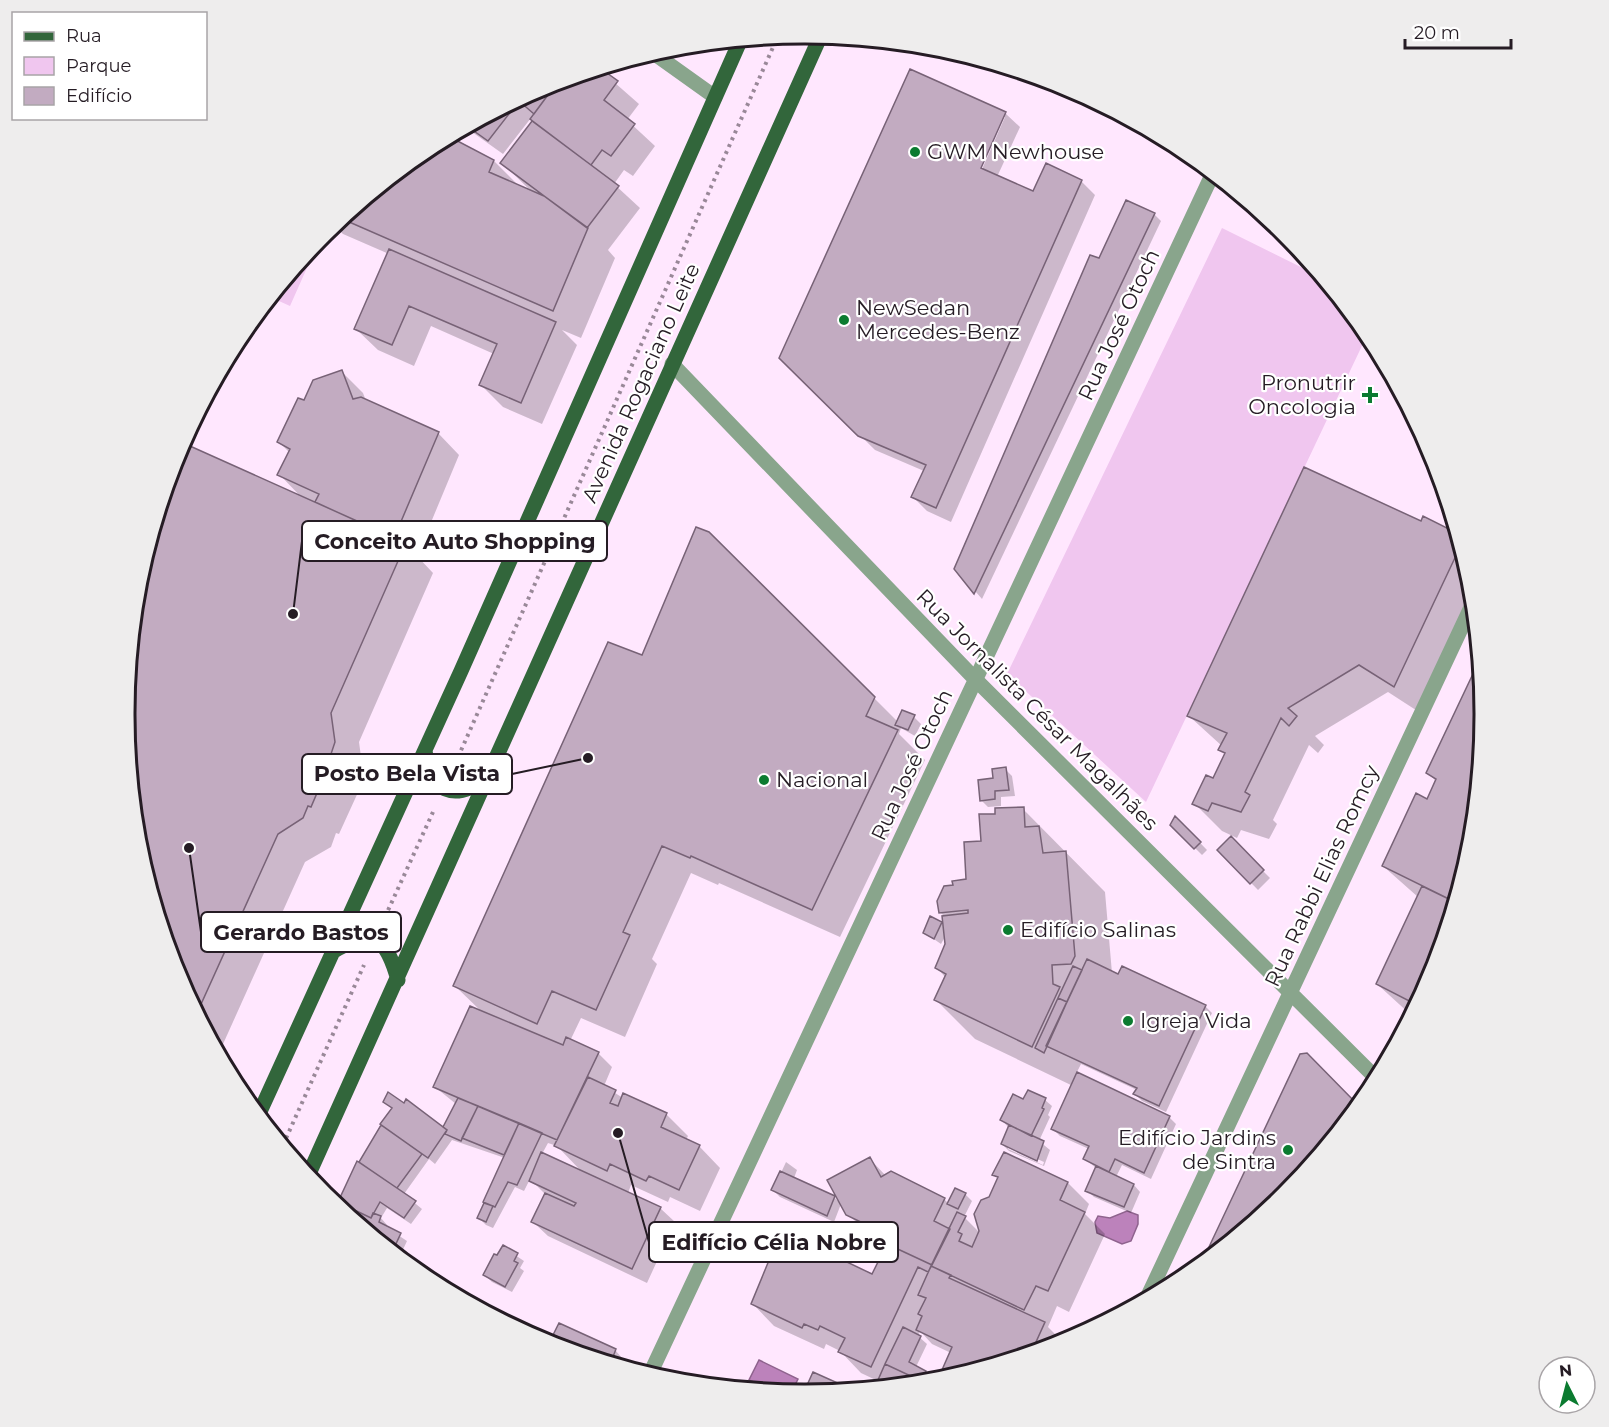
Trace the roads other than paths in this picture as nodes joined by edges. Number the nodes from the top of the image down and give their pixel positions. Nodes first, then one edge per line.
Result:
1 (817, 44) edge
2 (737, 47) edge
3 (661, 59) edge
4 (715, 98) junction
5 (1210, 180) edge
6 (672, 364) junction
7 (1467, 615) edge
8 (976, 680) junction
9 (425, 750) junction
10 (487, 777) junction
11 (334, 951) junction
12 (398, 980) junction
13 (1290, 995) junction
14 (1370, 1072) edge
15 (262, 1107) edge
16 (312, 1167) edge
17 (1153, 1286) edge
18 (654, 1366) edge

1 - 6 main road, Avenida Rogaciano Leite
2 - 4 main road
3 - 4 street
4 - 9 main road
5 - 8 street, Rua José Otoch
6 - 8 street, Rua Jornalista César Magalhães
6 - 10 main road, Avenida Rogaciano Leite
7 - 13 street, Rua Rabbi Elias Romcy
8 - 13 street, Rua Jornalista César Magalhães
8 - 18 street, Rua José Otoch
9 - 10 main road
9 - 11 main road
10 - 12 main road, Avenida Rogaciano Leite
11 - 12 main road
11 - 15 main road
12 - 16 main road, Avenida Rogaciano Leite
13 - 14 street, Rua Jornalista César Magalhães
13 - 17 street, Rua Rabbi Elias Romcy

